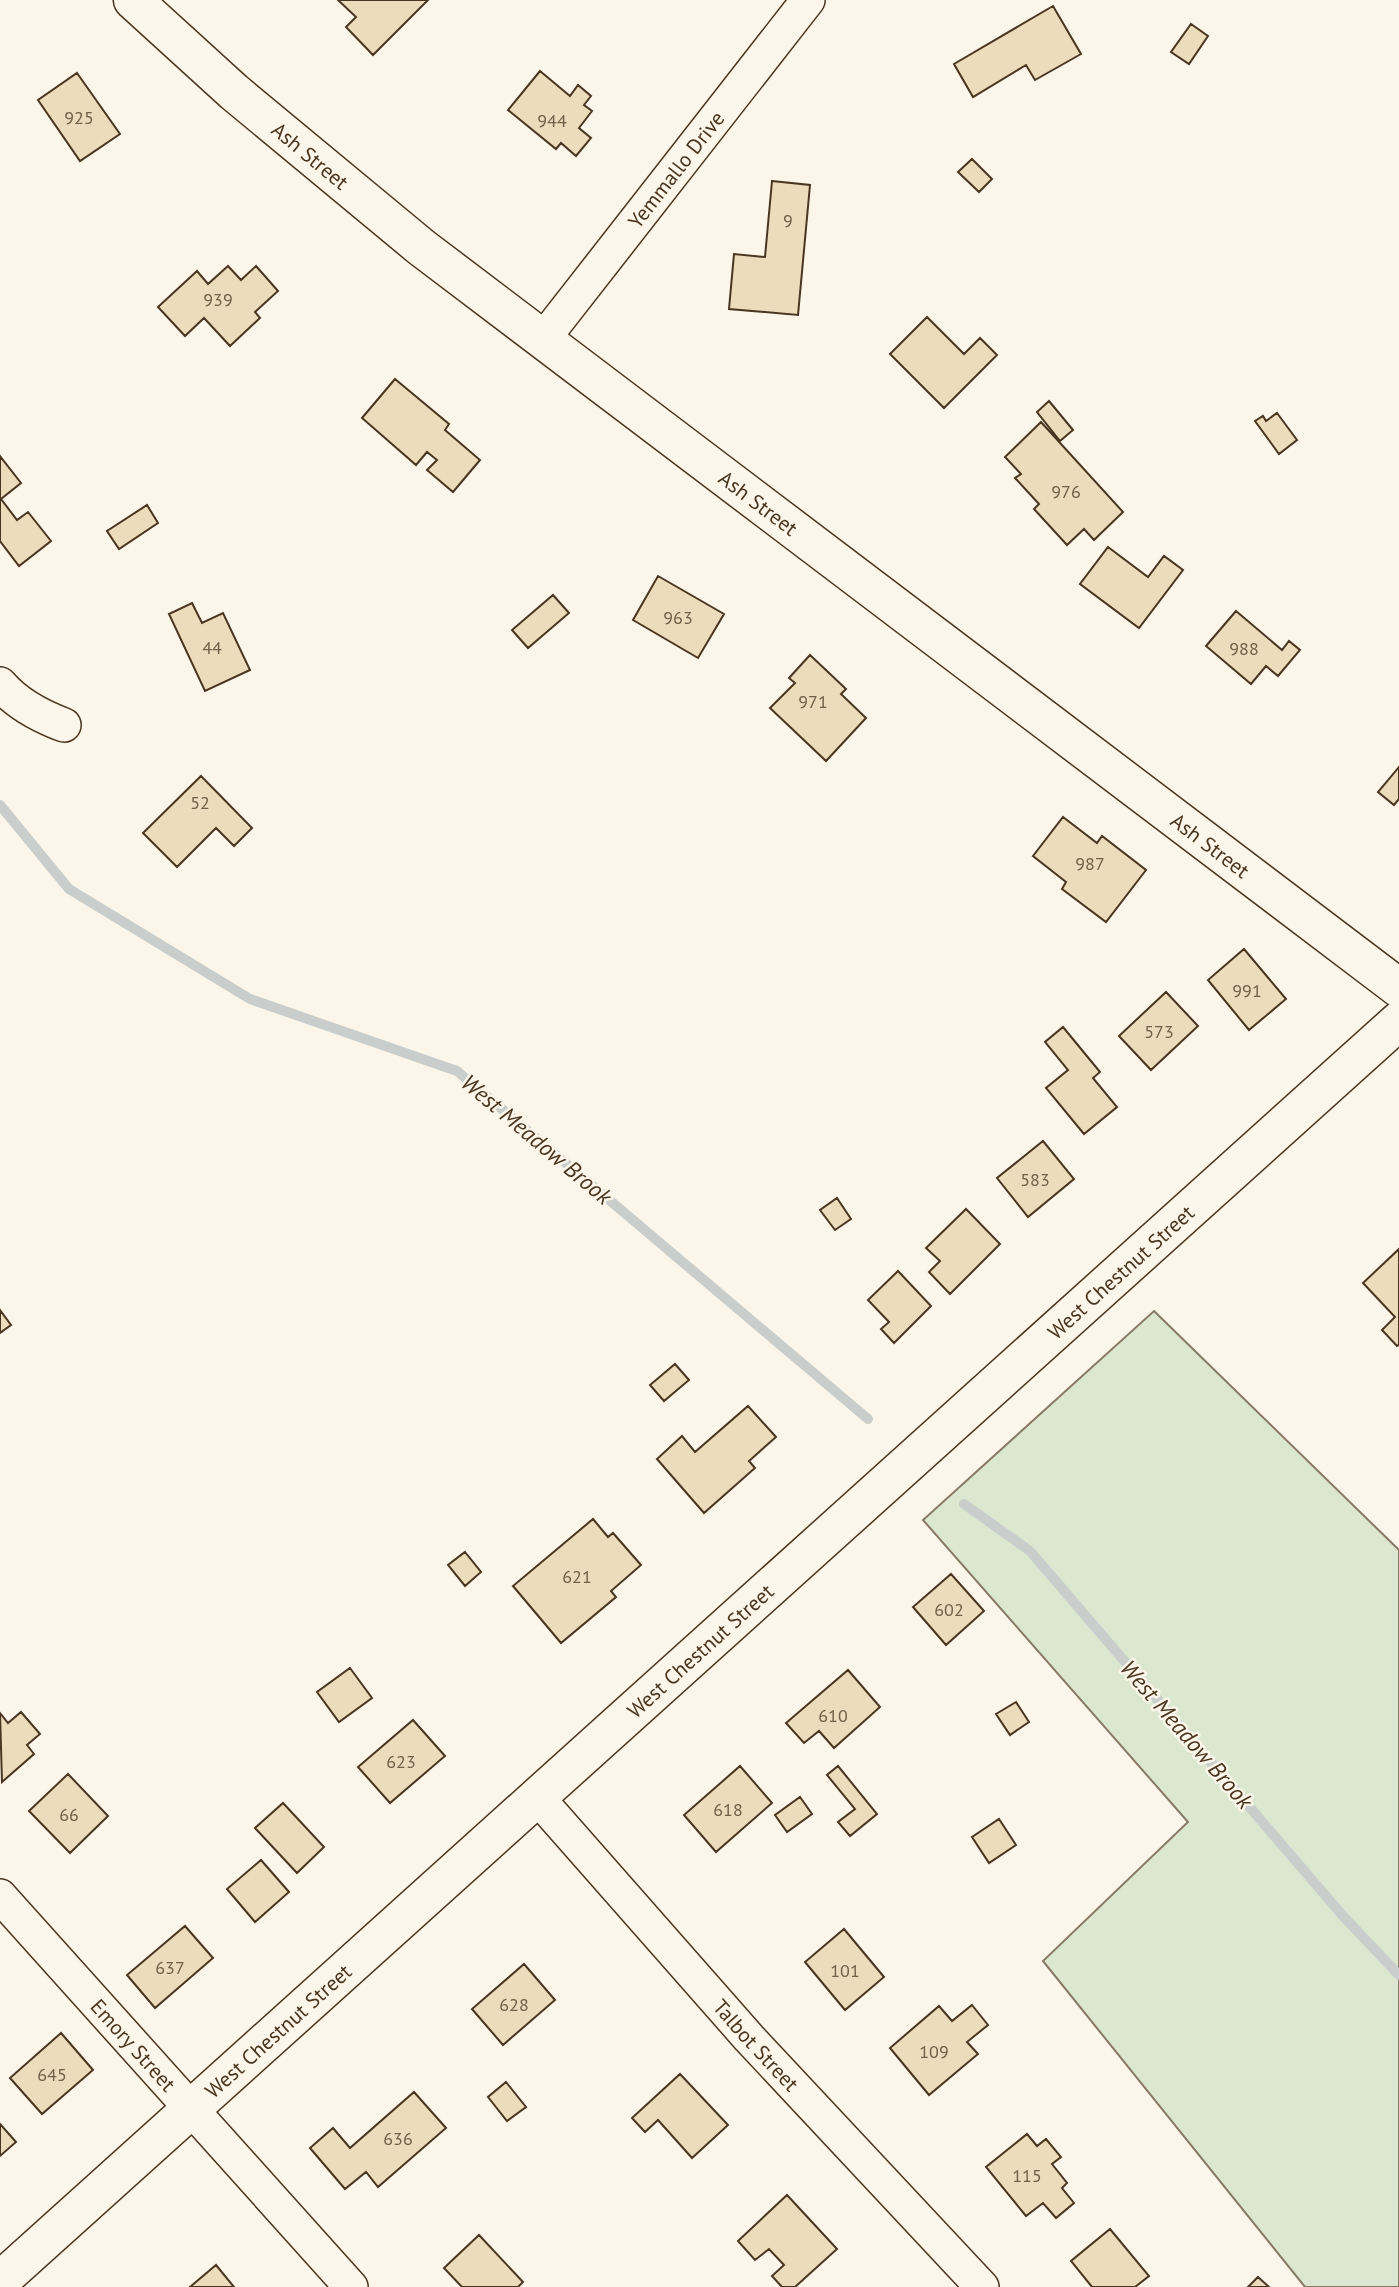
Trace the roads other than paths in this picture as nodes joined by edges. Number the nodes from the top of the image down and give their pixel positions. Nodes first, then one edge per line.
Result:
1 (134, 0) edge
2 (808, 0) edge
3 (544, 338) junction
4 (0, 684) edge
5 (64, 726) dead end
6 (1399, 988) edge
7 (1399, 1021) edge
8 (537, 1797) junction
9 (0, 1896) edge
10 (191, 2109) junction
11 (0, 2281) edge
12 (351, 2287) edge
13 (982, 2287) edge

1 - 3 main road, Ash Street
2 - 3 street, Yemmallo Drive
3 - 6 main road, Ash Street
4 - 5 street
7 - 8 main road, West Chestnut Street
8 - 10 main road, West Chestnut Street
8 - 13 street, Talbot Street
9 - 10 street, Emory Street
10 - 11 main road, West Chestnut Street
10 - 12 street, Emory Street

